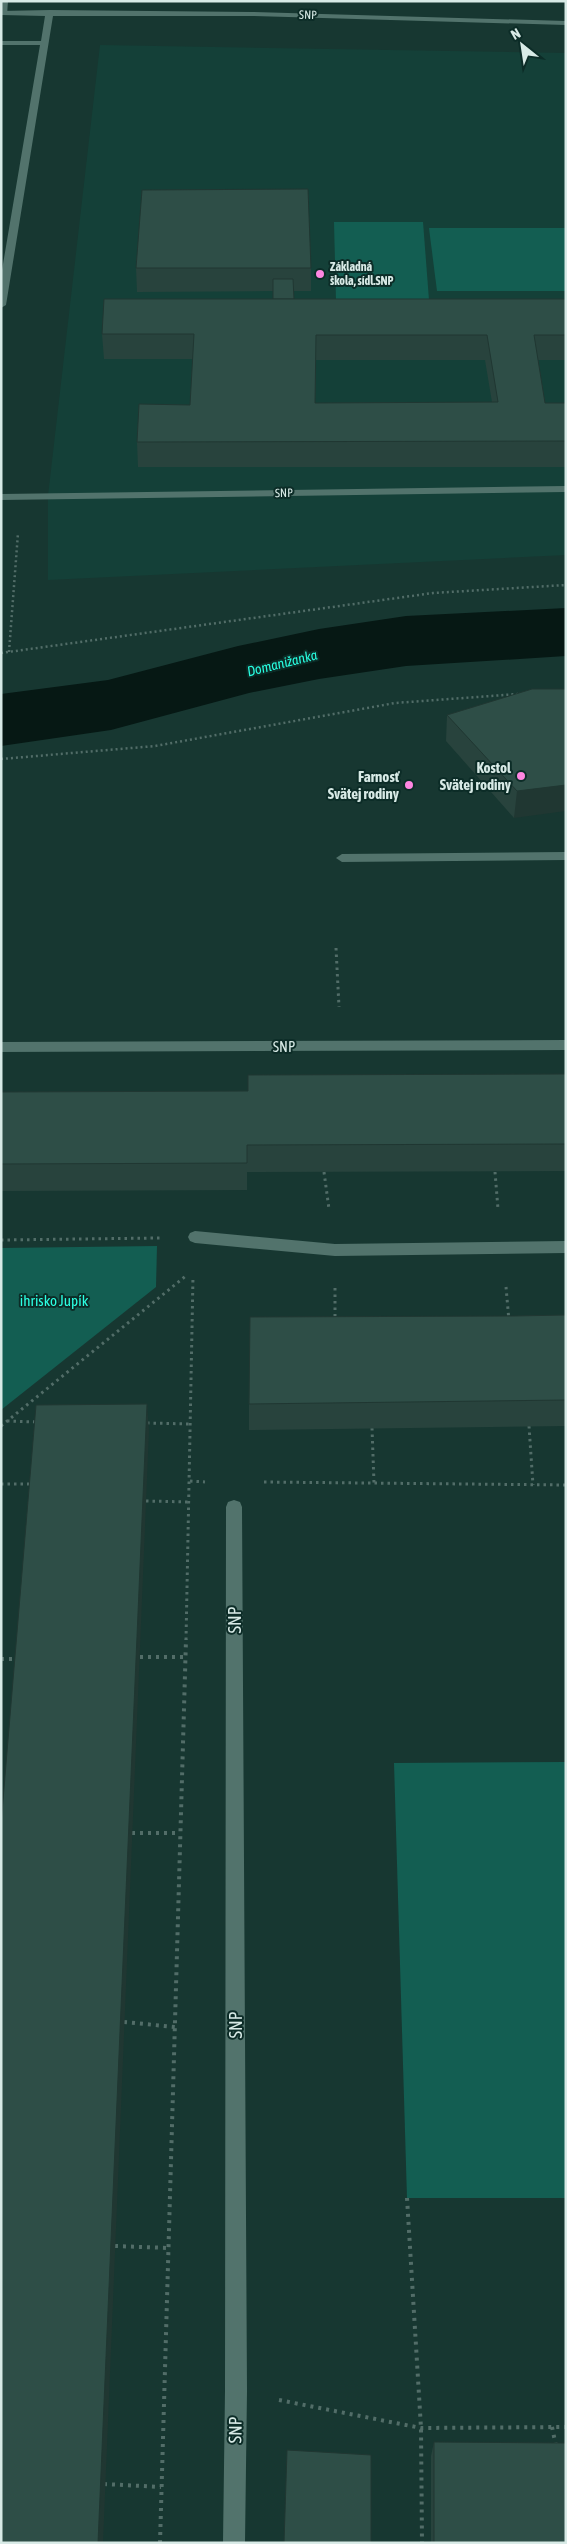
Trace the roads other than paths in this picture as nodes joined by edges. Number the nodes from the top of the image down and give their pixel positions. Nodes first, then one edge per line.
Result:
1 (4, 1) edge
2 (3, 12) edge
3 (50, 12) junction
4 (566, 23) edge
5 (44, 43) junction
6 (1, 44) edge
7 (1, 305) edge
8 (566, 488) edge
9 (1, 497) edge
10 (566, 856) edge
11 (342, 858) dead end
12 (566, 1045) edge
13 (1, 1047) edge
14 (194, 1237) road end
15 (566, 1247) edge
16 (234, 1507) dead end
17 (234, 2543) edge

1 - 2 street
2 - 3 street, SNP
3 - 4 street, SNP
3 - 5 street
5 - 6 street
5 - 7 street
8 - 9 street, SNP
10 - 11 street
12 - 13 street, SNP
14 - 15 street
16 - 17 street, SNP

